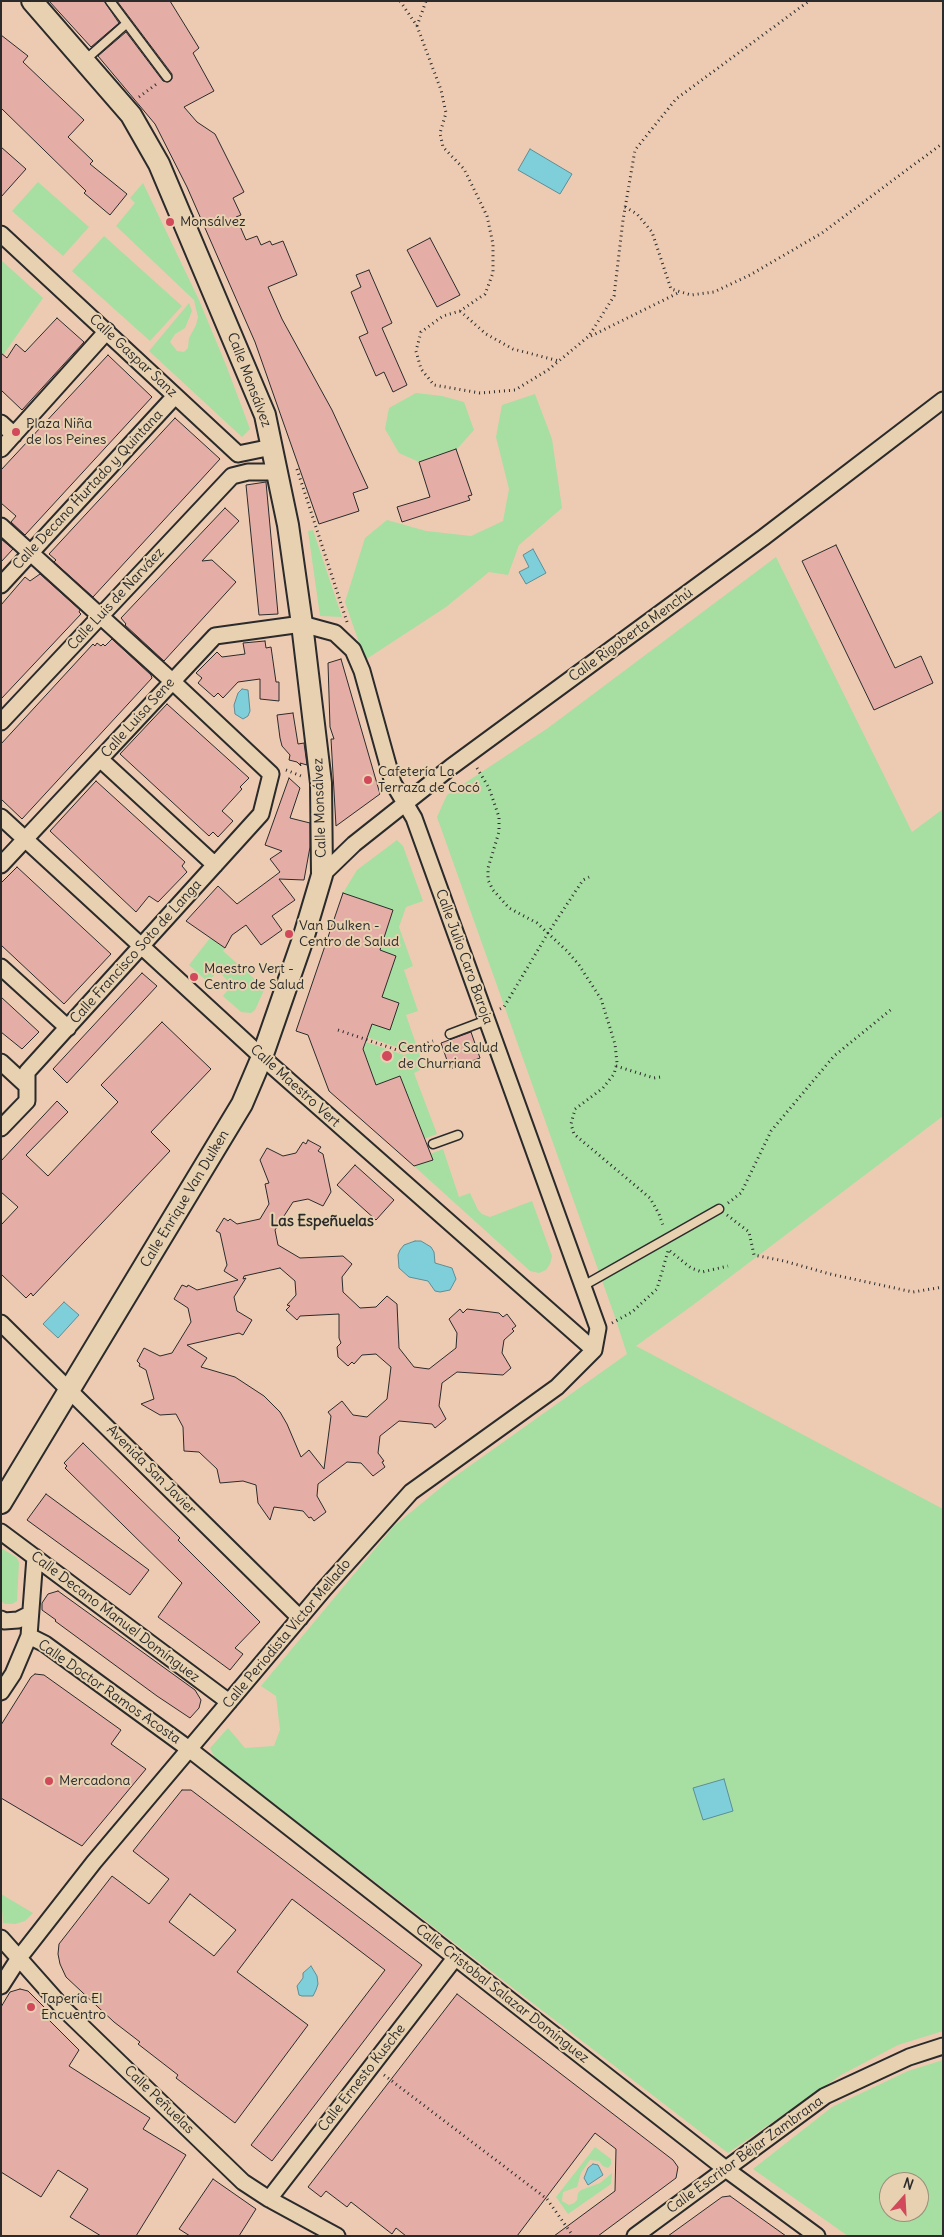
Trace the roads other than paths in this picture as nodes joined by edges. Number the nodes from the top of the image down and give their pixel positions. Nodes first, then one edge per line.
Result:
1 (32, 1) edge
2 (110, 1) edge
3 (126, 24) junction
4 (84, 61) junction
5 (167, 77) road end
6 (1, 234) edge
7 (107, 332) junction
8 (176, 396) junction
9 (943, 400) edge
10 (1, 423) edge
11 (14, 435) junction
12 (272, 447) junction
13 (1, 449) edge
14 (238, 454) junction
15 (287, 469) junction
16 (232, 476) junction
17 (1, 526) edge
18 (31, 553) junction
19 (1, 585) edge
20 (101, 616) junction
21 (302, 624) junction
22 (172, 680) junction
23 (1, 722) edge
24 (100, 759) junction
25 (406, 803) junction
26 (1, 817) edge
27 (26, 839) junction
28 (1, 865) edge
29 (215, 866) junction
30 (322, 875) junction
31 (141, 946) junction
32 (1, 967) edge
33 (486, 1018) junction
34 (68, 1028) junction
35 (450, 1034) dead end
36 (262, 1057) junction
37 (1, 1062) edge
38 (26, 1086) junction
39 (1, 1128) edge
40 (458, 1135) dead end
41 (433, 1144) dead end
42 (719, 1209) road end
43 (583, 1286) junction
44 (1, 1323) edge
45 (594, 1350) junction
46 (70, 1390) junction
47 (1, 1502) edge
48 (1, 1532) edge
49 (35, 1557) junction
50 (30, 1614) junction
51 (300, 1618) junction
52 (1, 1619) edge
53 (29, 1636) junction
54 (1, 1692) edge
55 (229, 1702) junction
56 (189, 1749) junction
57 (1, 1938) edge
58 (19, 1958) junction
59 (455, 1958) junction
60 (1, 1986) edge
61 (943, 2046) edge
62 (727, 2170) junction
63 (269, 2199) junction
64 (337, 2236) edge
65 (635, 2236) edge
66 (817, 2236) edge

1 - 4 street, Calle Monsálvez
2 - 3 lane
3 - 4 lane
3 - 5 lane
4 - 12 street, Calle Monsálvez
6 - 7 street, Calle Gaspar Sanz
7 - 8 street, Calle Gaspar Sanz
7 - 11 street
8 - 14 street, Calle Gaspar Sanz
8 - 18 street, Calle Decano Hurtado y Quintana
9 - 25 street, Calle Rigoberta Menchú
10 - 11 street
11 - 13 street
12 - 14 street
12 - 15 street, Calle Monsálvez
14 - 16 street, Calle Luis de Narváez
15 - 16 street
15 - 21 street, Calle Monsálvez
16 - 20 street, Calle Luis de Narváez
17 - 18 street
18 - 19 street, Calle Decano Hurtado y Quintana
18 - 20 street
20 - 22 street
20 - 23 street, Calle Luis de Narváez
21 - 22 street, Calle Luisa Sene
21 - 25 street, Calle Julio Caro Baroja
21 - 30 street, Calle Monsálvez
22 - 24 street, Calle Luisa Sene
22 - 29 street, Calle Francisco Soto de Langa
24 - 27 street, Calle Luisa Sene
24 - 29 street
25 - 30 street, Calle Rigoberta Menchú
25 - 33 street, Calle Julio Caro Baroja
26 - 27 street, Calle Maestro Vert
27 - 28 street, Calle Luisa Sene
27 - 31 street, Calle Maestro Vert
29 - 31 street, Calle Francisco Soto de Langa
30 - 36 street, Calle Enrique Van Dulken
31 - 34 street, Calle Francisco Soto de Langa
31 - 36 street, Calle Maestro Vert
32 - 34 street
33 - 35 lane
33 - 43 street, Calle Julio Caro Baroja
34 - 38 street, Calle Francisco Soto de Langa
36 - 45 street, Calle Maestro Vert
36 - 46 street, Calle Enrique Van Dulken
37 - 38 street
38 - 39 street, Calle Francisco Soto de Langa
40 - 41 lane
42 - 43 lane
43 - 45 street, Calle Julio Caro Baroja
44 - 46 street, Avenida San Javier
45 - 51 street, Calle Periodista Víctor Mellado
46 - 47 street, Calle Enrique Van Dulken
46 - 51 street, Avenida San Javier
48 - 49 street, Calle Decano Manuel Domínguez
49 - 50 street
49 - 55 street, Calle Decano Manuel Domínguez
50 - 52 street
50 - 53 street
51 - 55 street, Calle Periodista Víctor Mellado
53 - 54 street
53 - 56 street, Calle Doctor Ramos Acosta
55 - 56 street, Calle Periodista Víctor Mellado
56 - 58 street, Calle Periodista Víctor Mellado
56 - 59 street, Calle Cristobal Salazar Domínguez
57 - 58 street, Calle Peñuelas
58 - 60 street, Calle Periodista Víctor Mellado
58 - 63 street, Calle Peñuelas
59 - 62 street, Calle Cristobal Salazar Domínguez
59 - 63 street, Calle Ernesto Kusche
61 - 62 street, Calle Escritor Béjar Zambrana
62 - 65 street, Calle Escritor Béjar Zambrana
62 - 66 street, Calle Cristobal Salazar Domínguez
63 - 64 street, Calle Peñuelas

